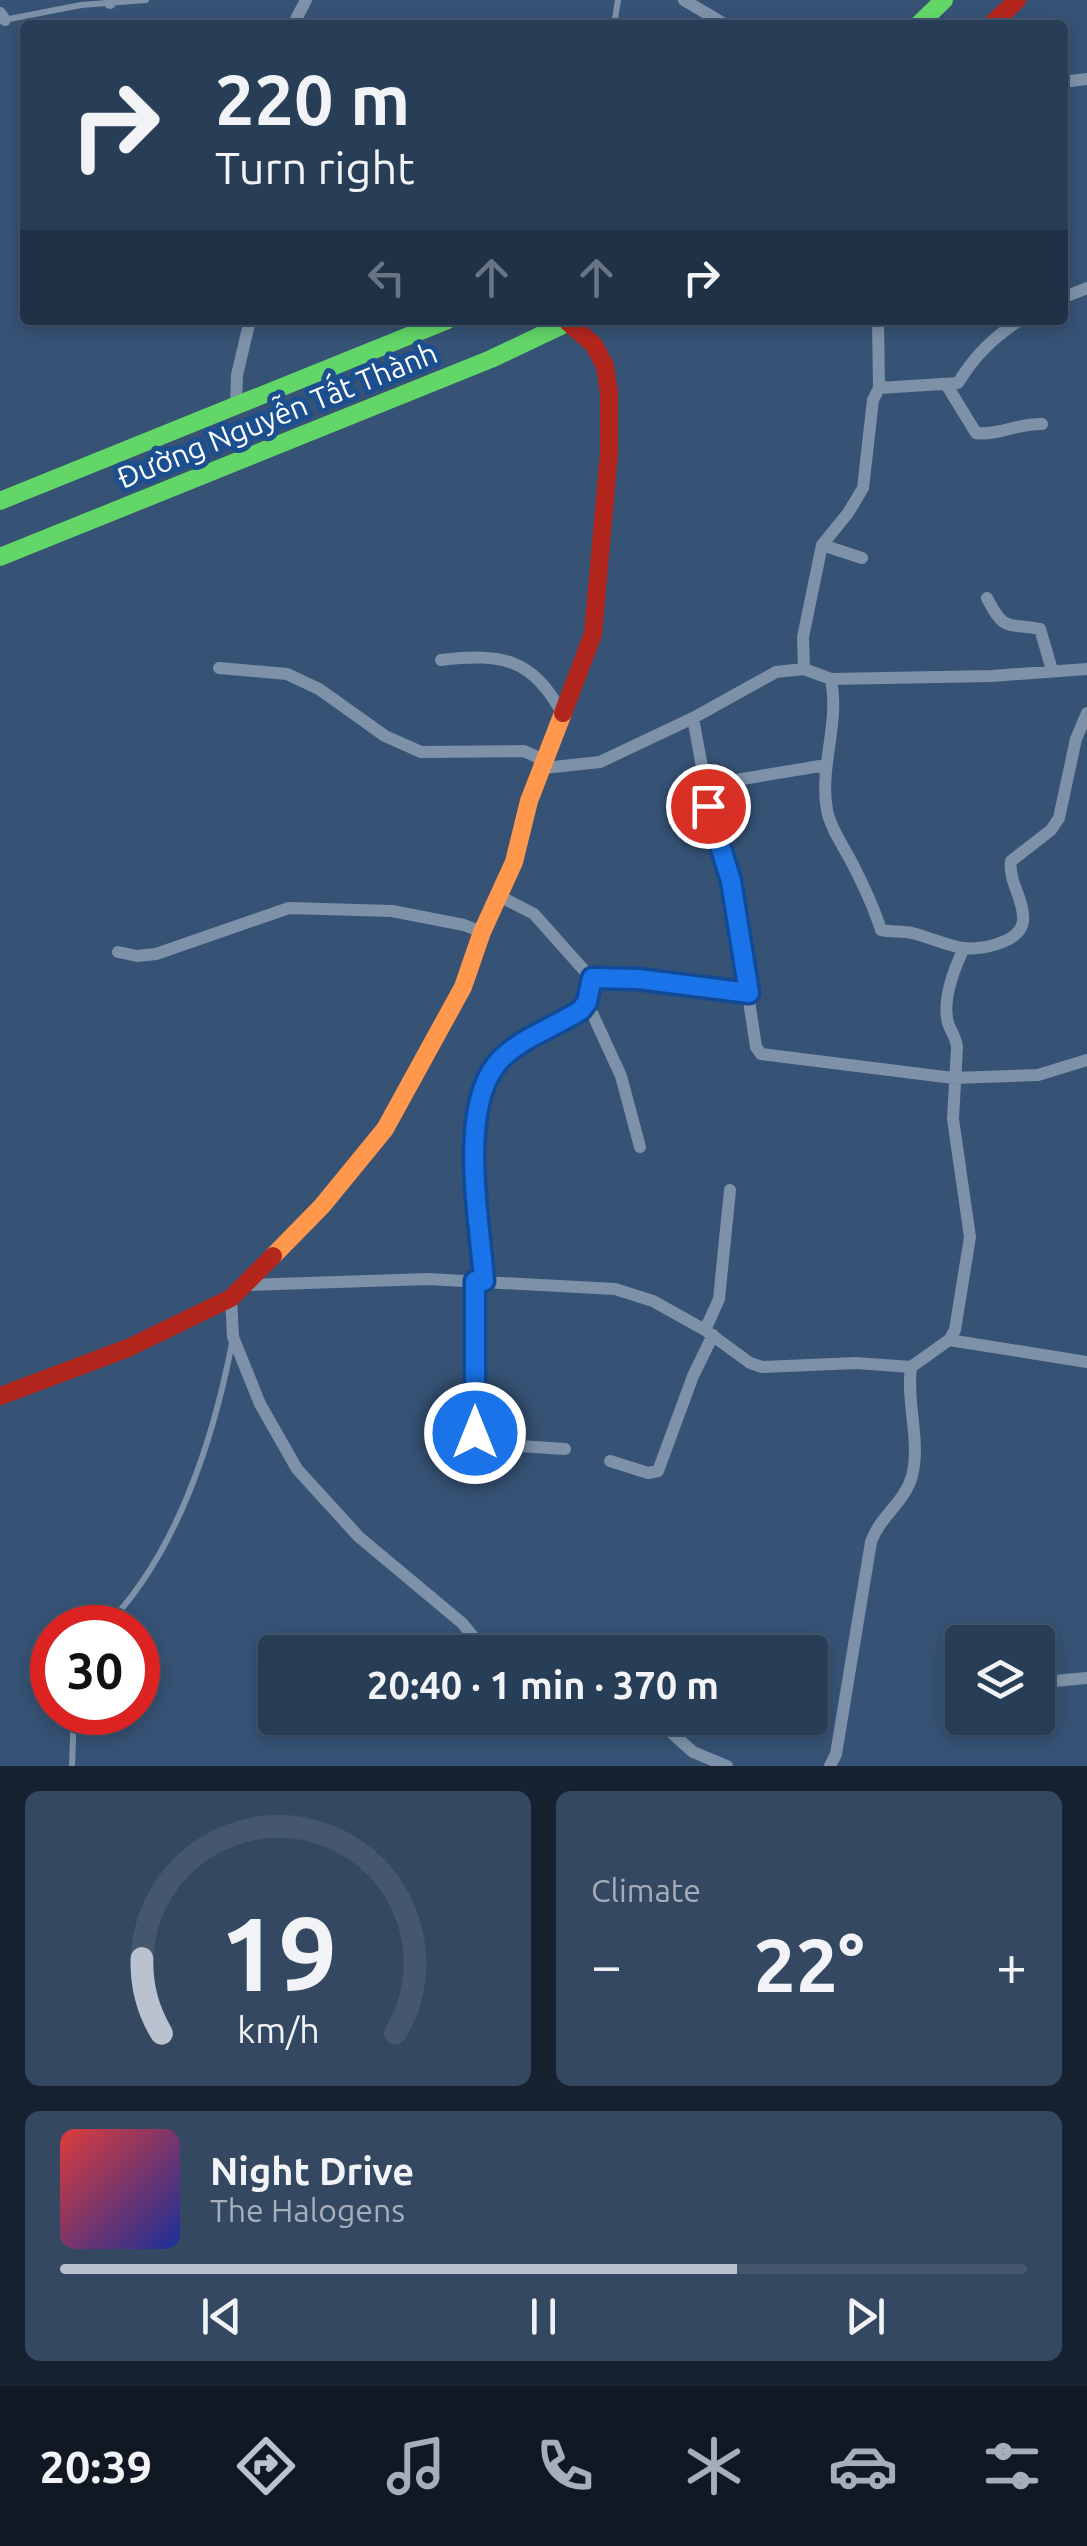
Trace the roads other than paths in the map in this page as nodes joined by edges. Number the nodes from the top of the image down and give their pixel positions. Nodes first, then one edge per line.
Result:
1 (146, 0) edge
2 (684, 0) edge
3 (944, 0) edge
4 (1017, 0) edge
5 (110, 2) edge
6 (2, 18) edge
7 (718, 20) edge
8 (923, 20) edge
9 (996, 20) edge
10 (249, 325) edge
11 (436, 325) edge
12 (563, 325) edge
13 (575, 325) edge
14 (878, 325) edge
15 (1013, 325) edge
16 (946, 384) junction
17 (878, 388) junction
18 (236, 406) junction
19 (1042, 424) dead end
20 (0, 502) edge
21 (822, 545) junction
22 (0, 557) edge
23 (862, 558) dead end
24 (987, 598) dead end
25 (441, 660) dead end
26 (219, 668) dead end
27 (804, 669) junction
28 (1087, 669) edge
29 (1052, 670) junction
30 (832, 679) junction
31 (1087, 712) edge
32 (563, 715) junction
33 (693, 718) junction
34 (826, 765) junction
35 (544, 768) junction
36 (706, 786) junction
37 (501, 897) junction
38 (482, 932) junction
39 (964, 948) junction
40 (118, 952) dead end
41 (592, 978) junction
42 (749, 993) junction
43 (587, 1002) junction
44 (1087, 1060) edge
45 (953, 1078) junction
46 (640, 1147) dead end
47 (730, 1190) dead end
48 (479, 1281) junction
49 (238, 1292) junction
50 (709, 1333) junction
51 (233, 1337) junction
52 (949, 1340) junction
53 (1087, 1362) edge
54 (911, 1367) junction
55 (0, 1396) edge
56 (566, 1449) dead end
57 (610, 1461) dead end
58 (127, 1605) edge
59 (471, 1635) edge
60 (1087, 1678) edge
61 (1055, 1681) edge
62 (73, 1735) edge
63 (674, 1735) edge
64 (72, 1766) edge
65 (727, 1766) edge
66 (830, 1766) edge

1 - 5 lane
2 - 7 street
3 - 8 street
4 - 9 street
5 - 6 lane
10 - 18 street
11 - 18 street, Đường Nguyễn Tất Thành
12 - 22 street, Đường Nguyễn Tất Thành
13 - 32 street
14 - 17 street
15 - 16 street
16 - 17 street
16 - 19 street
17 - 21 street
18 - 20 street, Đường Nguyễn Tất Thành
21 - 23 street
21 - 27 street
24 - 29 street
25 - 32 street
26 - 35 street
27 - 30 street
27 - 33 street
28 - 29 street
29 - 30 street
30 - 34 street
31 - 39 street
32 - 35 street
33 - 35 street
33 - 36 street
34 - 36 street
34 - 39 street
35 - 37 street
36 - 42 street
37 - 38 street
37 - 41 street
38 - 40 street
38 - 49 street
39 - 45 street
41 - 42 street
41 - 43 street
42 - 45 street
43 - 46 street
43 - 48 street
44 - 45 street
45 - 52 street
47 - 50 street
48 - 49 street
48 - 50 street
48 - 56 street
49 - 51 street
49 - 55 street
50 - 54 street
50 - 57 street
51 - 58 lane
51 - 59 street
52 - 53 street
52 - 54 street
54 - 66 street
60 - 61 street
62 - 64 lane
63 - 65 street

